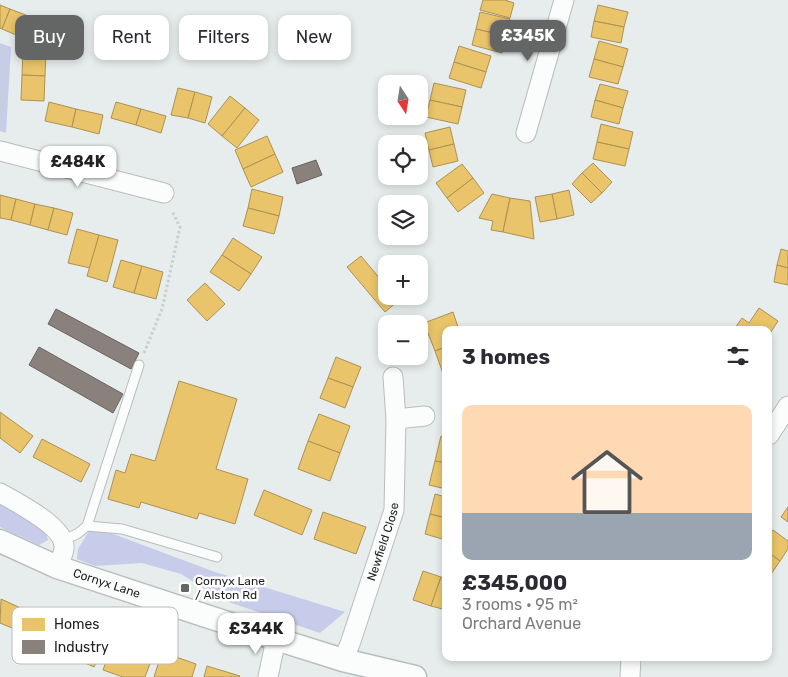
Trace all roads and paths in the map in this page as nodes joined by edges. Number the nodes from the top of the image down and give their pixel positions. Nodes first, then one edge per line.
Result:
1 (564, 0) edge
2 (0, 52) edge
3 (0, 124) edge
4 (526, 133) dead end
5 (0, 151) edge
6 (164, 193) joint
7 (139, 365) joint
8 (393, 377) dead end
9 (788, 406) edge
10 (425, 416) dead end
11 (396, 419) junction
12 (772, 430) edge
13 (0, 493) edge
14 (86, 526) junction
15 (62, 540) junction
16 (0, 541) edge
17 (217, 557) dead end
18 (57, 567) junction
19 (276, 639) junction
20 (343, 660) junction
21 (631, 661) edge
22 (268, 677) edge
23 (415, 677) edge
24 (630, 677) edge

1 - 4 street
2 - 3 path
5 - 6 street
6 - 7 path
7 - 14 lane
8 - 11 street, Newfield Close
9 - 12 street
10 - 11 street
11 - 20 street, Newfield Close
13 - 15 street
14 - 15 lane
14 - 17 lane
15 - 18 street, Cornyx Lane
16 - 18 street, Cornyx Lane
18 - 19 street, Cornyx Lane
19 - 20 street, Cornyx Lane
19 - 22 street
20 - 23 street, Cornyx Lane
21 - 24 street

